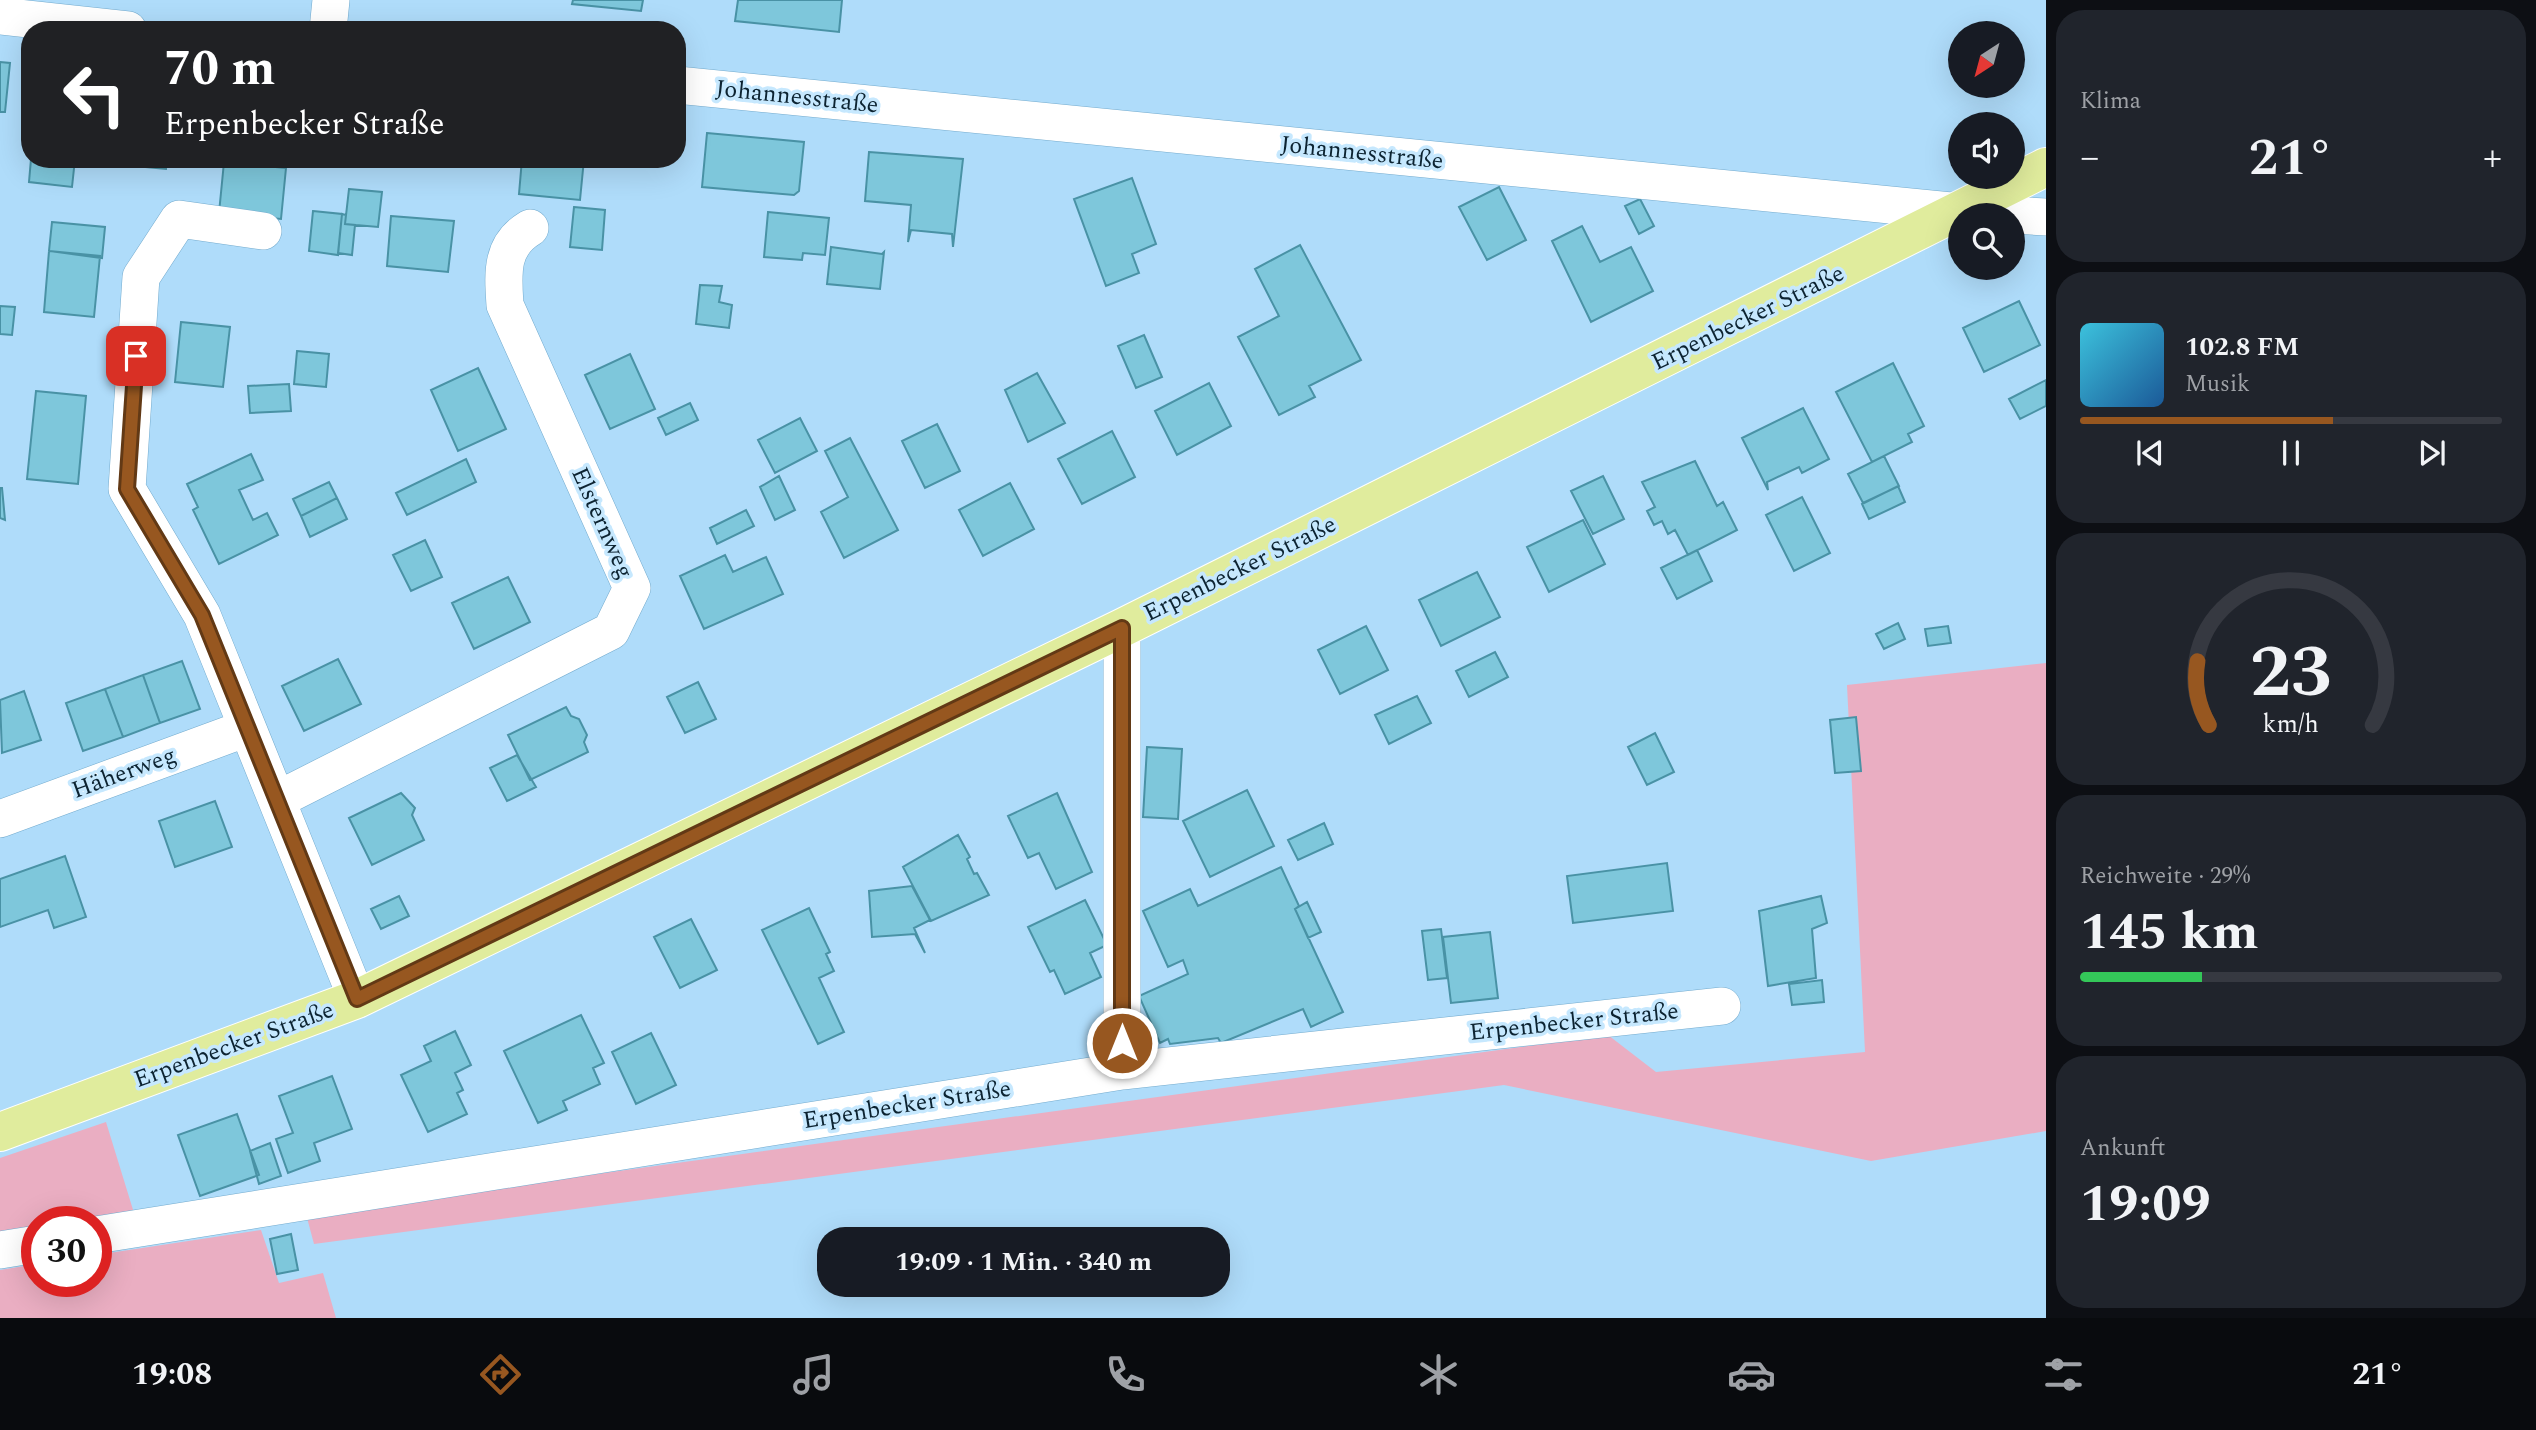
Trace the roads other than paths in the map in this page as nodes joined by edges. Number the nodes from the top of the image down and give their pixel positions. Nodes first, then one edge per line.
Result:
1 (331, 0) edge
2 (0, 16) edge
3 (46, 21) edge
4 (329, 21) edge
5 (686, 86) edge
6 (2046, 167) edge
7 (1978, 203) edge
8 (1948, 211) edge
9 (2025, 216) edge
10 (2046, 217) edge
11 (1948, 218) edge
12 (530, 228) dead end
13 (263, 231) dead end
14 (1122, 628) junction
15 (247, 728) junction
16 (277, 800) junction
17 (0, 819) edge
18 (357, 999) junction
19 (1722, 1006) dead end
20 (1122, 1071) junction
21 (0, 1132) edge
22 (112, 1232) edge
23 (21, 1247) edge
24 (0, 1250) edge

1 - 4 street
2 - 3 street
5 - 8 street, Johannesstraße
6 - 7 main road, Erpenbecker Straße
9 - 10 street, Johannesstraße
11 - 14 main road, Erpenbecker Straße
12 - 16 street, Elsternweg
13 - 15 street
14 - 18 main road, Erpenbecker Straße
14 - 20 street
15 - 16 street
15 - 17 street, Häherweg
16 - 18 street
18 - 21 main road, Erpenbecker Straße
19 - 20 street, Erpenbecker Straße
20 - 22 street, Erpenbecker Straße
23 - 24 street

